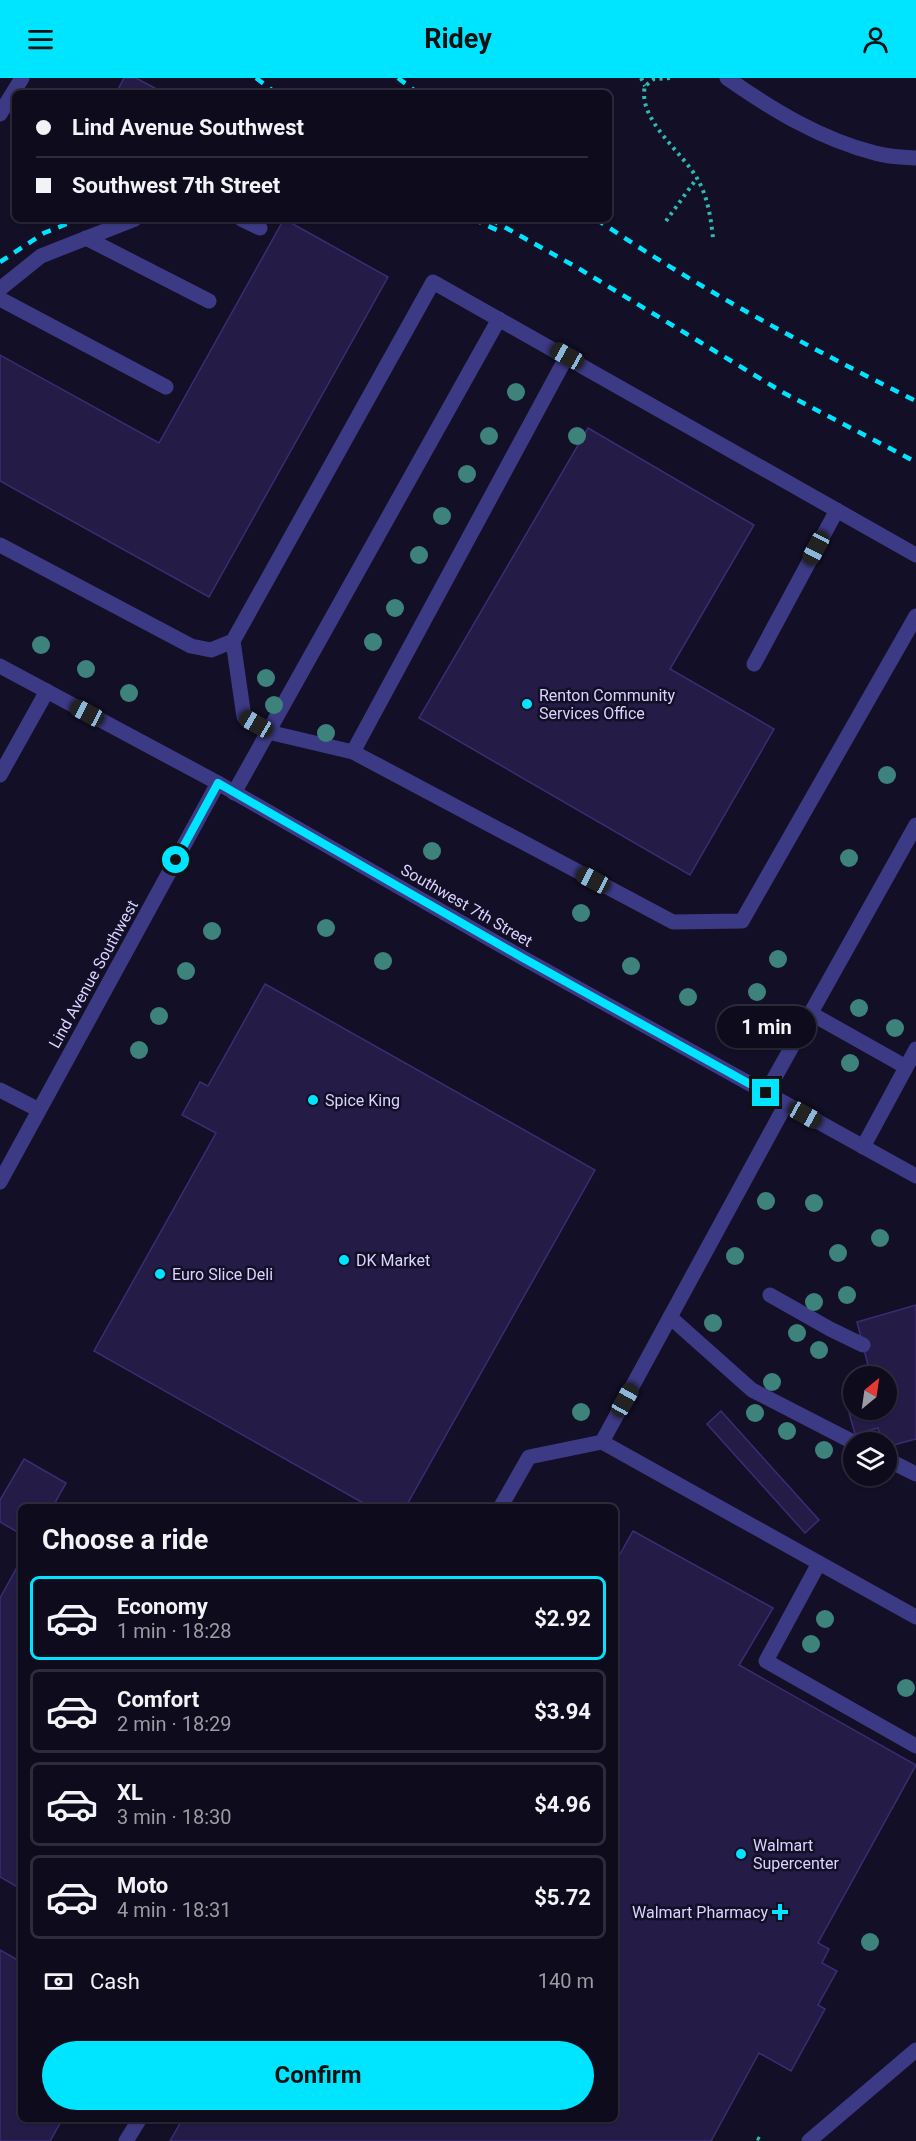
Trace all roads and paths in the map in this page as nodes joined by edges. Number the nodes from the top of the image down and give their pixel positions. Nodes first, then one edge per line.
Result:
1 (641, 78) edge
2 (670, 78) edge
3 (727, 78) edge
4 (645, 87) junction
5 (12, 94) edge
6 (0, 114) edge
7 (916, 159) edge
8 (697, 178) junction
9 (666, 221) dead end
10 (127, 222) edge
11 (248, 222) edge
12 (260, 228) dead end
13 (86, 238) junction
14 (713, 238) dead end
15 (0, 289) edge
16 (0, 299) edge
17 (209, 301) dead end
18 (499, 319) junction
19 (567, 356) junction
20 (166, 387) dead end
21 (837, 510) junction
22 (0, 545) edge
23 (916, 555) edge
24 (916, 616) edge
25 (233, 641) junction
26 (754, 664) dead end
27 (0, 666) edge
28 (47, 691) junction
29 (268, 732) junction
30 (353, 752) junction
31 (0, 775) edge
32 (218, 783) junction
33 (234, 793) junction
34 (916, 825) edge
35 (810, 1013) junction
36 (916, 1049) edge
37 (906, 1067) junction
38 (0, 1090) edge
39 (766, 1093) junction
40 (786, 1104) junction
41 (39, 1110) junction
42 (863, 1147) junction
43 (916, 1176) edge
44 (0, 1182) edge
45 (770, 1294) dead end
46 (670, 1317) junction
47 (863, 1345) dead end
48 (843, 1437) edge
49 (602, 1442) junction
50 (897, 1464) edge
51 (916, 1474) edge
52 (502, 1504) edge
53 (819, 1563) junction
54 (916, 1617) edge
55 (916, 1746) edge
56 (916, 2050) edge
57 (138, 2122) edge
58 (757, 2138) dead end
59 (126, 2141) edge
60 (763, 2141) edge
61 (809, 2141) edge

1 - 4 path
2 - 4 path
3 - 7 street
4 - 8 path
5 - 6 street
8 - 9 path
8 - 14 path
10 - 13 street
11 - 12 street
13 - 15 street
13 - 17 street
16 - 20 street
18 - 19 street
18 - 25 street
18 - 29 street
19 - 21 street
19 - 30 street
21 - 23 street
21 - 26 street
22 - 25 street
24 - 30 street
25 - 29 street
27 - 28 street, Southwest 7th Street
28 - 31 street
28 - 32 street, Southwest 7th Street
29 - 30 street
29 - 33 street
32 - 33 street, Southwest 7th Street
32 - 41 street, Lind Avenue Southwest
33 - 39 street, Southwest 7th Street
34 - 35 street
35 - 37 street
35 - 39 street
36 - 37 street
37 - 42 street
38 - 41 street
39 - 40 street, Southwest 7th Street
40 - 42 street, Southwest 7th Street
40 - 46 street
41 - 44 street, Lind Avenue Southwest
42 - 43 street, Southwest 7th Street
45 - 47 street
46 - 48 street
46 - 49 street
49 - 52 street
49 - 53 street
50 - 51 street
53 - 54 street
53 - 55 street
56 - 61 street
57 - 59 street
58 - 60 path

